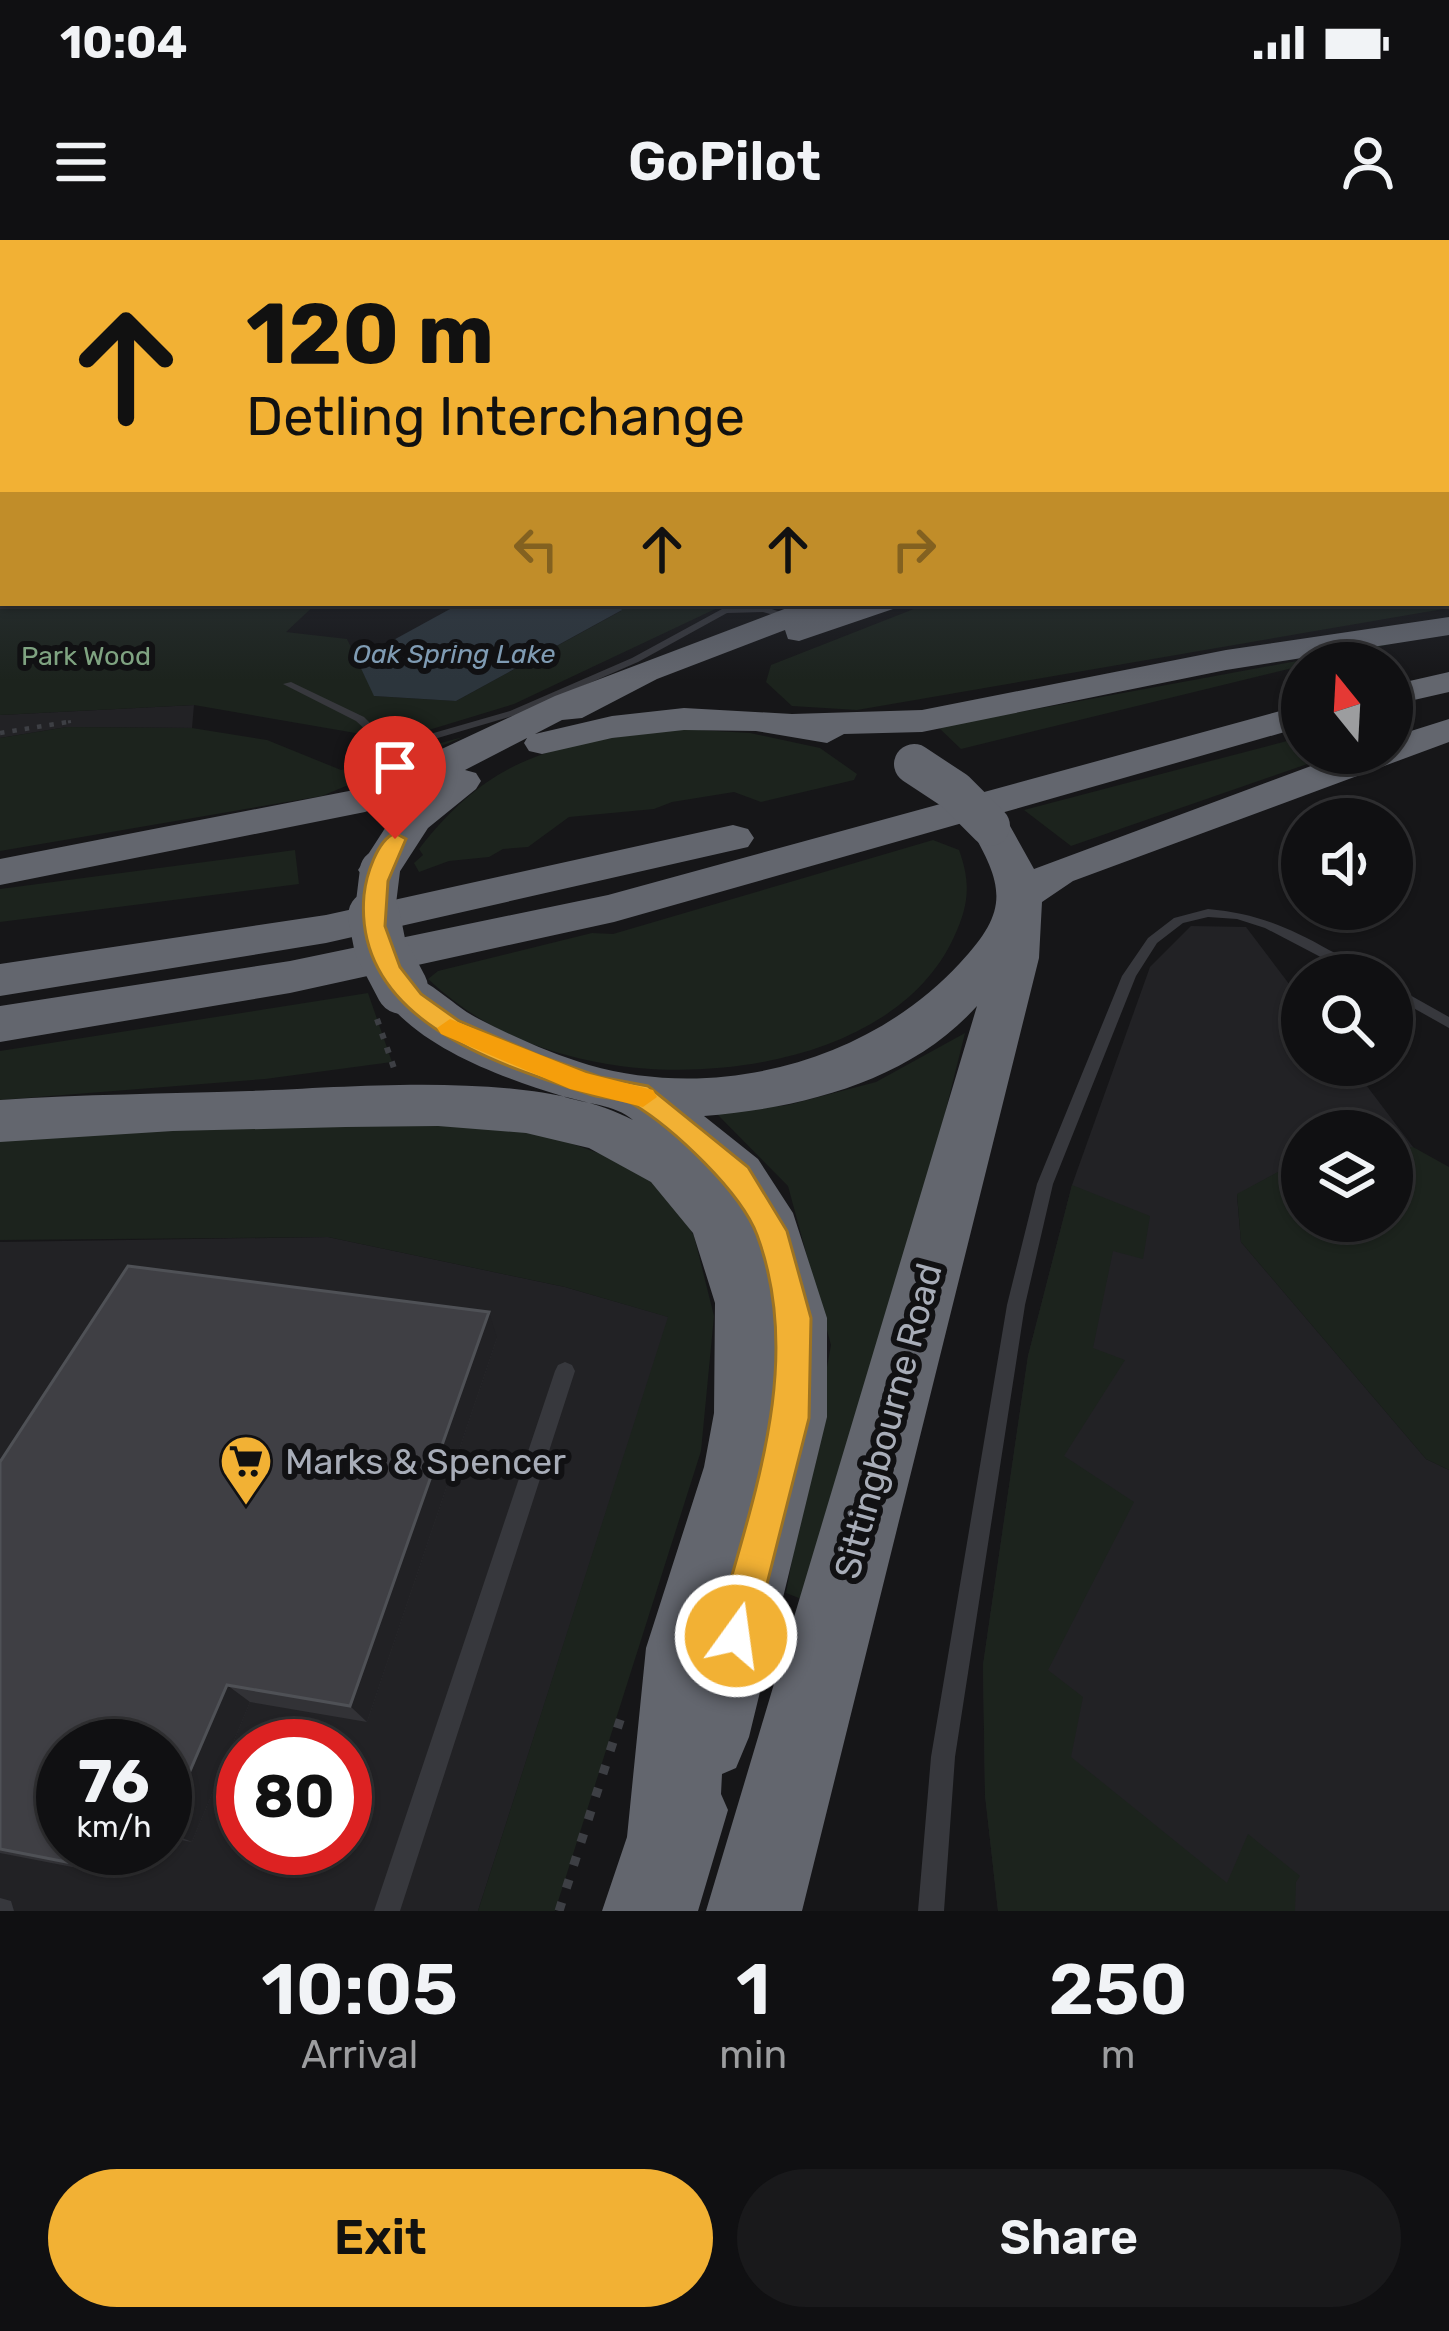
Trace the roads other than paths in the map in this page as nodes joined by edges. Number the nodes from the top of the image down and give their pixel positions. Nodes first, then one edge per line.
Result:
1 (819, 606) edge
2 (873, 606) edge
3 (788, 616) junction
4 (1449, 626) edge
5 (1449, 657) edge
6 (1413, 665) edge
7 (1449, 682) edge
8 (288, 684) dead end
9 (1413, 690) edge
10 (599, 692) junction
11 (1281, 694) edge
12 (1281, 722) edge
13 (776, 723) junction
14 (1449, 730) edge
15 (1413, 742) edge
16 (502, 758) junction
17 (1324, 774) edge
18 (423, 807) junction
19 (74, 860) junction
20 (0, 872) edge
21 (1016, 914) junction
22 (1325, 954) edge
23 (0, 980) edge
24 (1413, 1002) edge
25 (1449, 1022) edge
26 (0, 1024) edge
27 (609, 1087) junction
28 (178, 1110) junction
29 (0, 1120) edge
30 (565, 1371) dead end
31 (673, 1842) junction
32 (387, 1911) edge
33 (650, 1911) edge
34 (754, 1911) edge
35 (931, 1911) edge

1 - 3 highway
2 - 13 highway
3 - 8 lane
3 - 10 highway
4 - 13 highway
5 - 6 highway
7 - 9 highway
10 - 16 highway
10 - 19 highway
11 - 23 highway
12 - 26 highway
13 - 16 highway
13 - 21 highway, bridge
14 - 15 highway
16 - 18 highway
17 - 21 highway
18 - 19 highway
18 - 27 highway, bridge
19 - 20 highway
21 - 27 highway
21 - 34 highway, Sittingbourne Road
22 - 35 lane
24 - 25 lane
27 - 28 highway
27 - 31 highway
28 - 29 highway
28 - 31 highway
30 - 32 lane
31 - 33 highway

